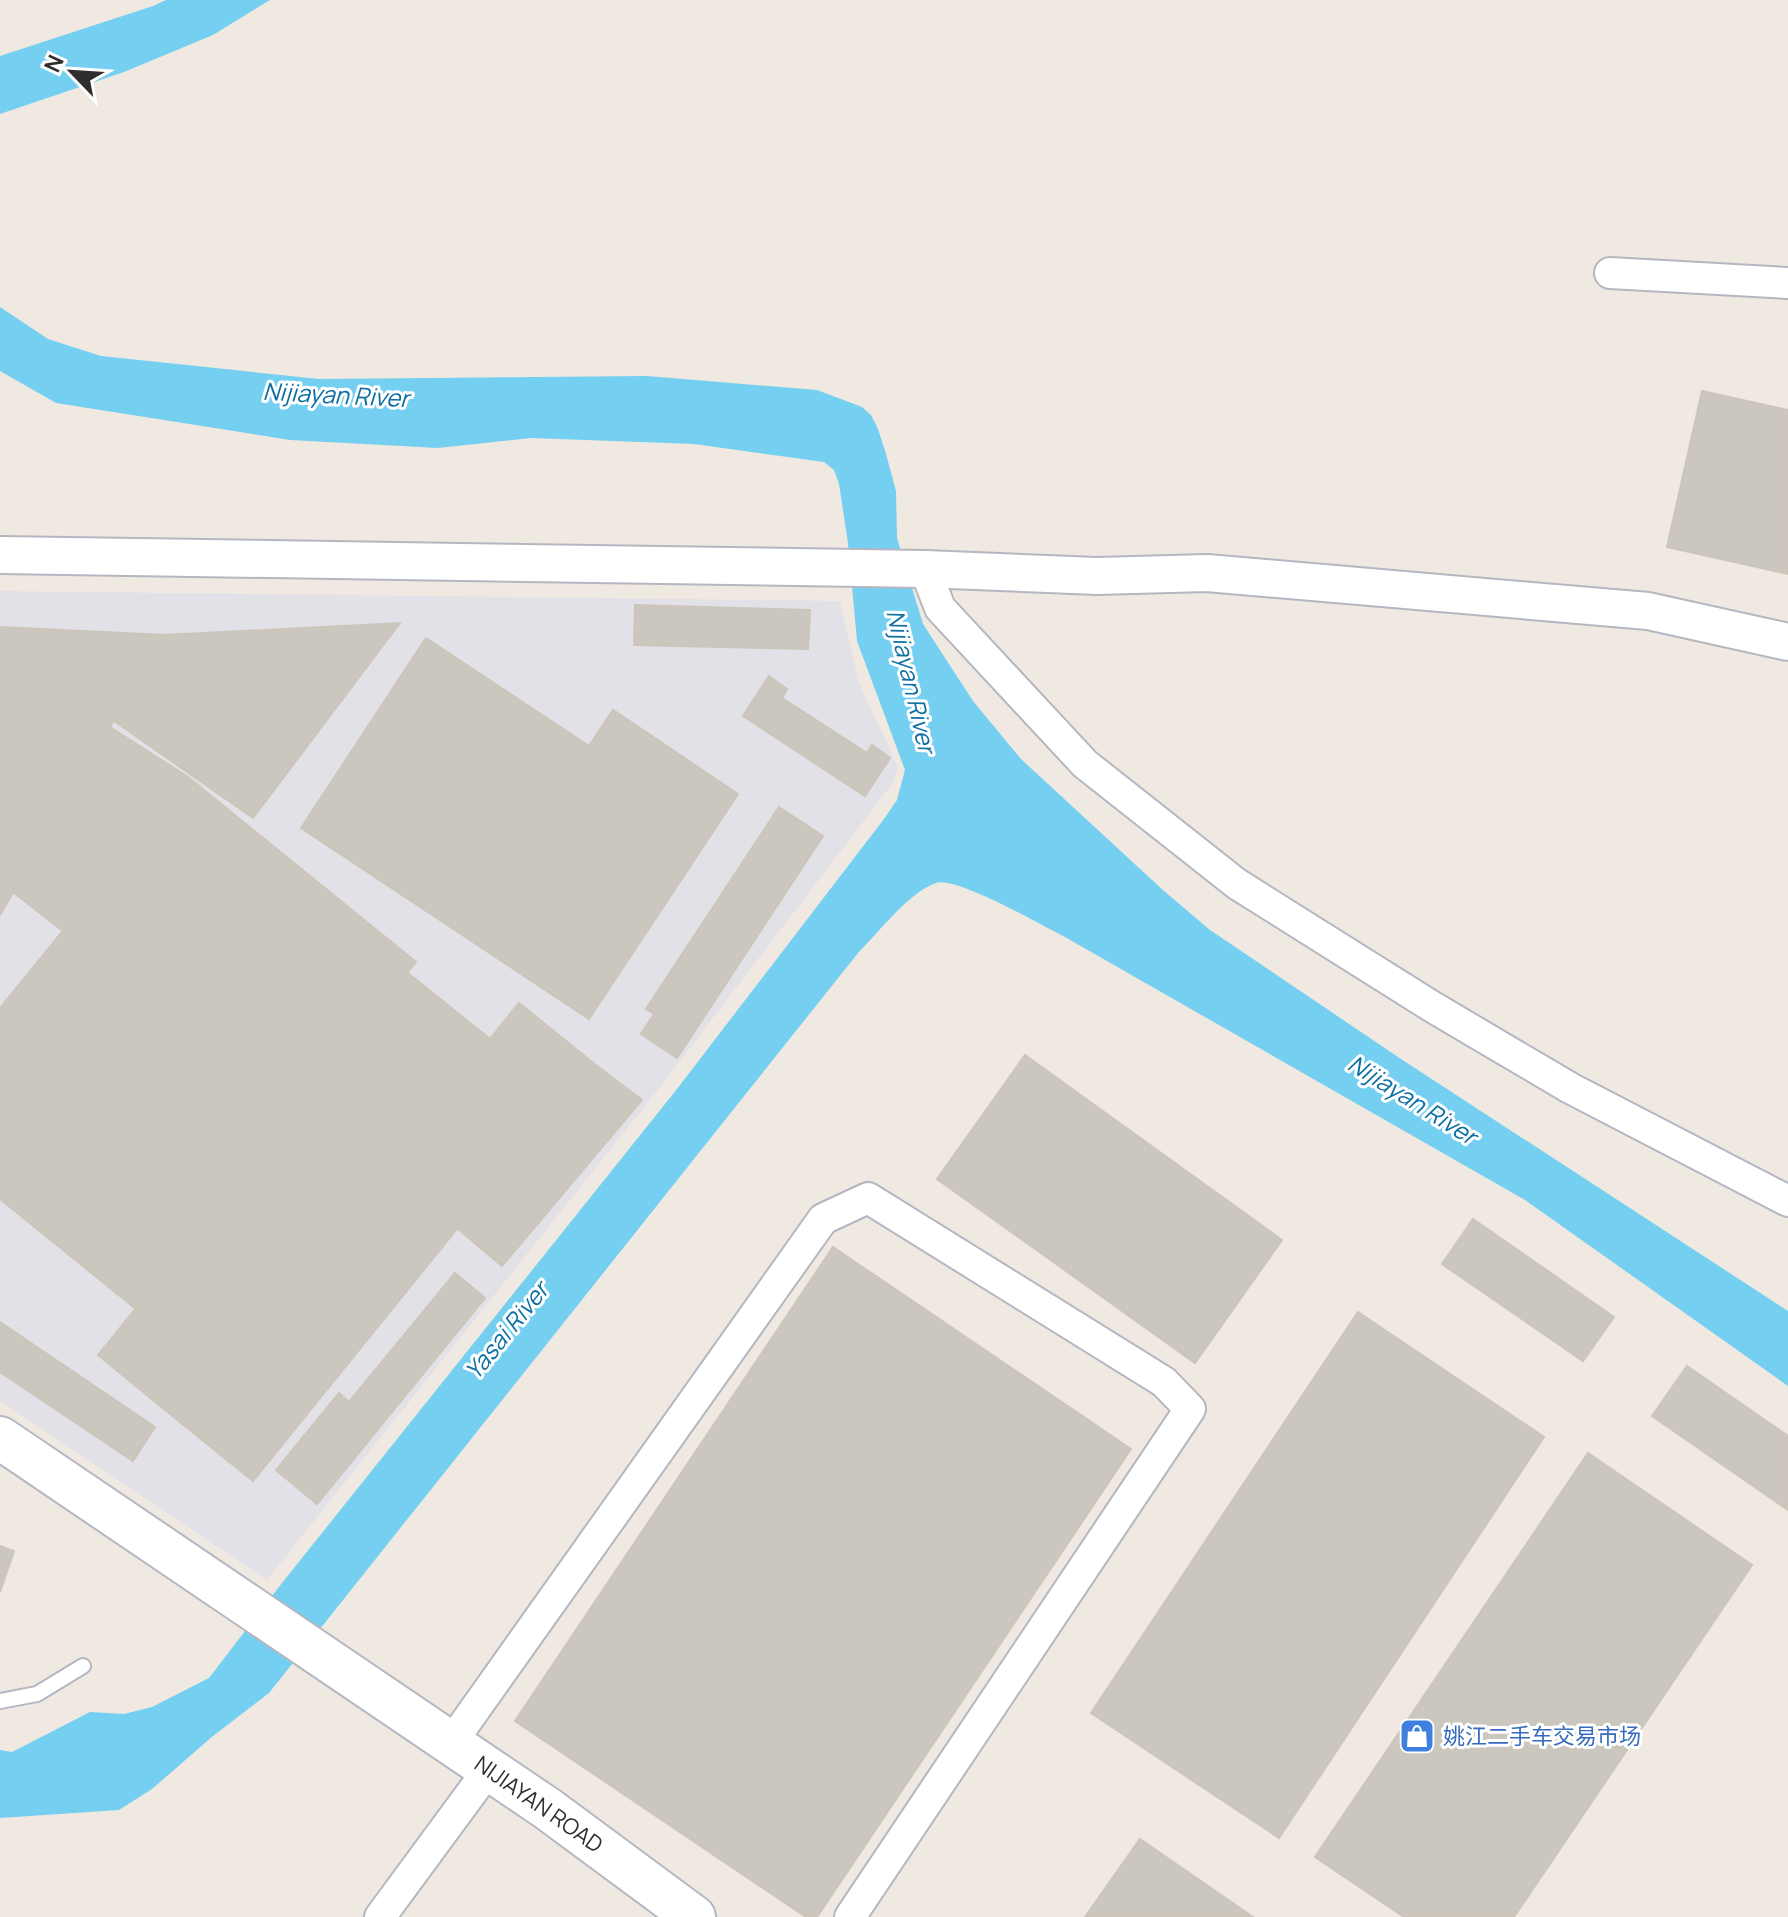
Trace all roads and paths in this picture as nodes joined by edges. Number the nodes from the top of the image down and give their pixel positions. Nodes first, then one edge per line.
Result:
1 (1610, 273) dead end
2 (1788, 283) edge
3 (0, 555) edge
4 (924, 569) junction
5 (1788, 642) edge
6 (1788, 1201) edge
7 (0, 1438) edge
8 (83, 1666) dead end
9 (0, 1701) edge
10 (451, 1743) junction
11 (489, 1769) junction
12 (380, 1917) edge
13 (694, 1917) edge
14 (850, 1917) edge

1 - 2 street
3 - 4 street
4 - 5 street
4 - 6 street
7 - 10 main road, NIJIAYAN ROAD
8 - 9 lane
10 - 11 main road, NIJIAYAN ROAD
10 - 14 street
11 - 12 street
11 - 13 main road, NIJIAYAN ROAD

